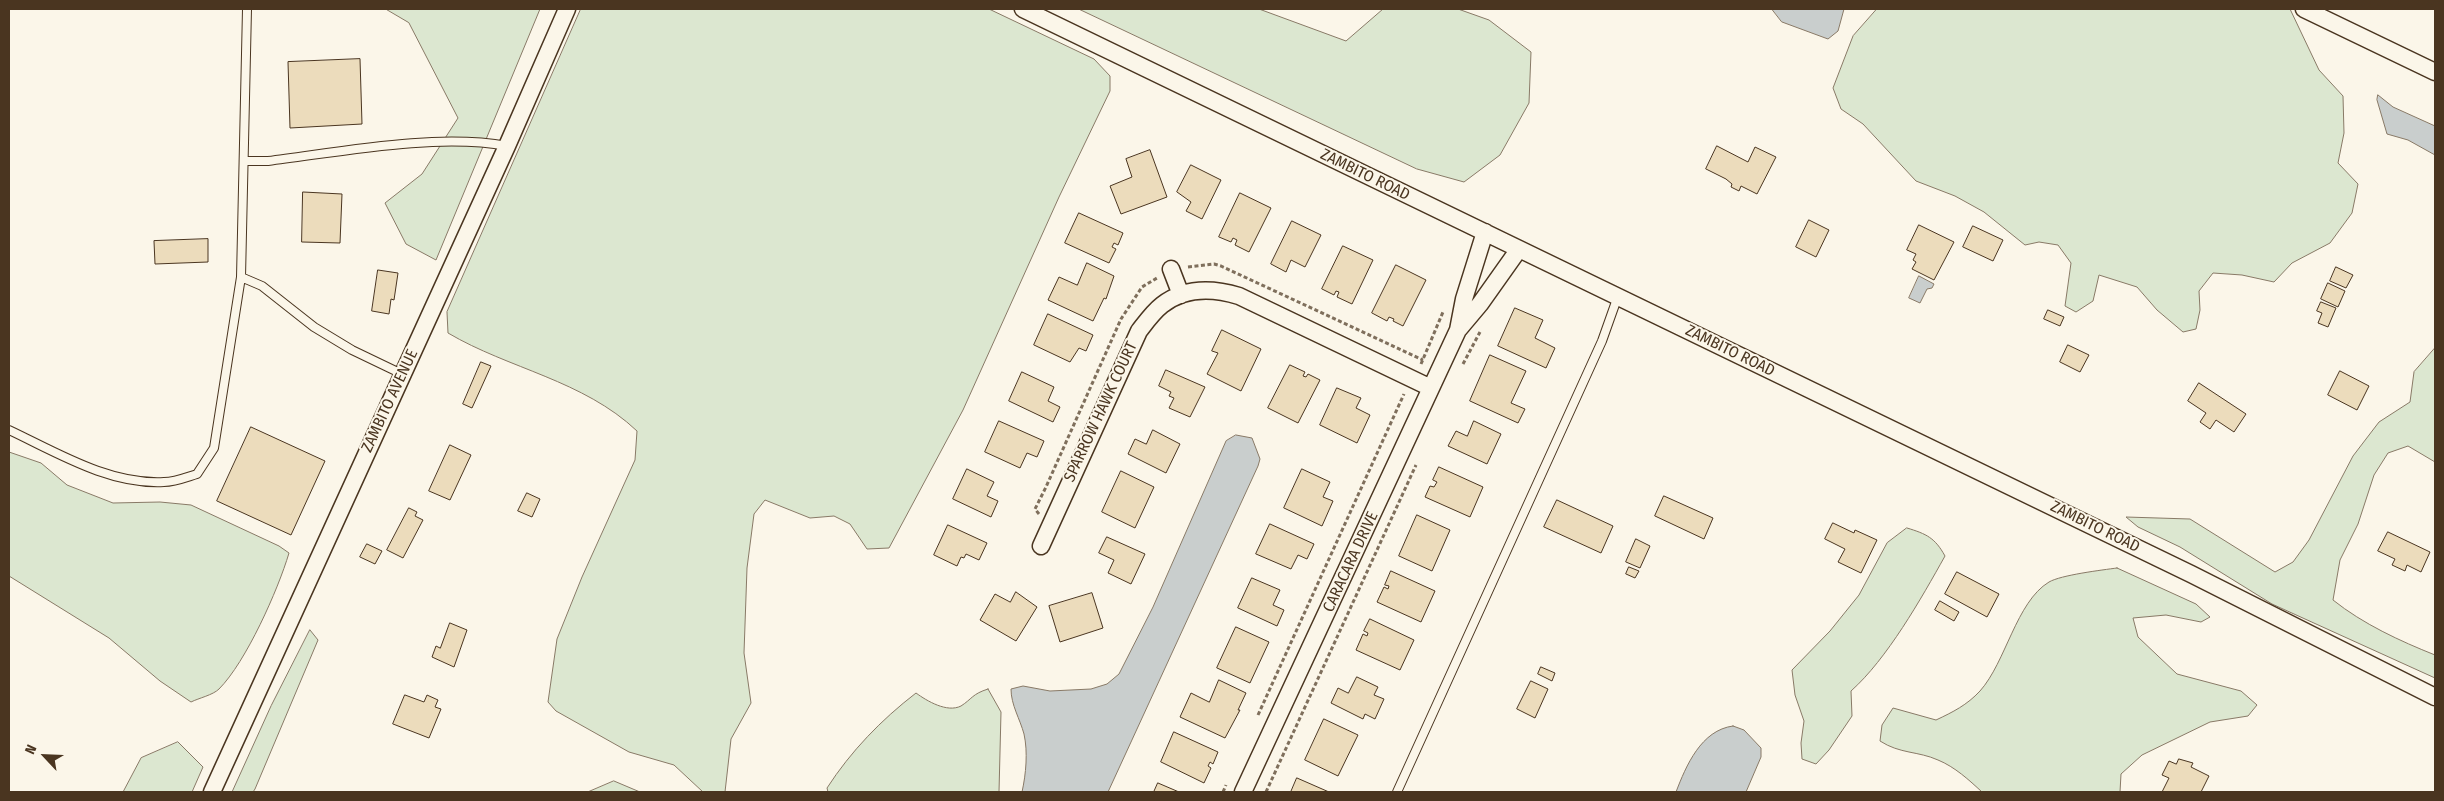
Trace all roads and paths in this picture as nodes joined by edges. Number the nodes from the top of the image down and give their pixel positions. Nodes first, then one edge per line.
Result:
1 (247, 9) edge
2 (567, 9) edge
3 (1023, 9) edge
4 (2304, 9) edge
5 (2435, 72) edge
6 (507, 146) junction
7 (245, 161) junction
8 (1485, 232) junction
9 (1519, 249) junction
10 (1171, 269) junction
11 (241, 277) junction
12 (1181, 295) junction
13 (1618, 296) junction
14 (1445, 306) dead end
15 (1484, 325) dead end
16 (1458, 330) junction
17 (1423, 360) junction
18 (1462, 366) dead end
19 (402, 374) junction
20 (1413, 379) junction
21 (1431, 388) junction
22 (9, 430) edge
23 (1419, 458) dead end
24 (1050, 526) junction
25 (1041, 546) dead end
26 (2435, 697) edge
27 (1256, 720) dead end
28 (1227, 783) dead end
29 (212, 792) edge
30 (1222, 792) edge
31 (1243, 792) edge
32 (1266, 792) edge
33 (1397, 792) edge

1 - 7 lane
2 - 6 street, ZAMBITO AVENUE
3 - 8 street, ZAMBITO ROAD
4 - 5 street
6 - 7 lane
6 - 19 street, ZAMBITO AVENUE
7 - 11 lane
8 - 9 street, ZAMBITO ROAD
8 - 16 street, CARACARA DRIVE
9 - 13 street, ZAMBITO ROAD
9 - 16 street, CARACARA DRIVE
10 - 12 street
10 - 17 path
10 - 24 path
11 - 19 lane
11 - 22 lane
12 - 20 street, SPARROW HAWK COURT
12 - 24 street, SPARROW HAWK COURT
13 - 26 street, ZAMBITO ROAD
13 - 33 lane
14 - 17 path
15 - 18 path
16 - 21 street, CARACARA DRIVE
17 - 20 path
19 - 29 street, ZAMBITO AVENUE
20 - 21 street, SPARROW HAWK COURT
20 - 27 path
21 - 31 street, CARACARA DRIVE
23 - 32 path
24 - 25 street, SPARROW HAWK COURT
28 - 30 path

